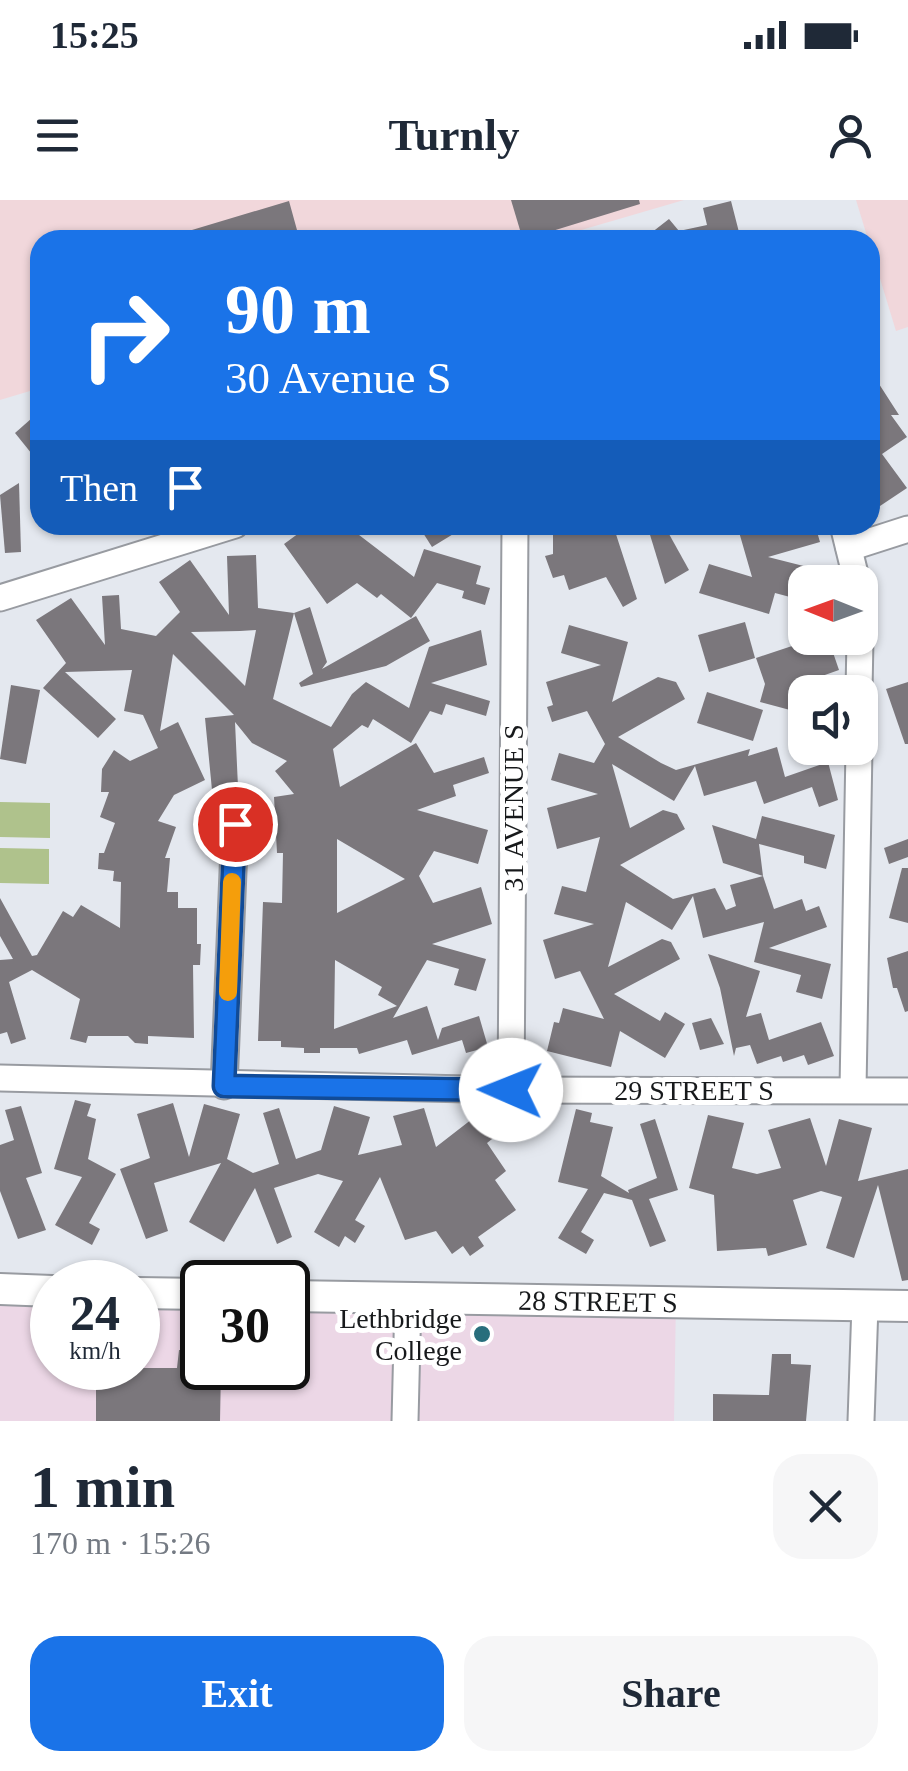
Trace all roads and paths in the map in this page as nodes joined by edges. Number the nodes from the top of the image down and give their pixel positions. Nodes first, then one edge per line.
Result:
1 (908, 529) edge
2 (880, 532) edge
3 (204, 535) edge
4 (515, 535) edge
5 (846, 536) edge
6 (852, 565) edge
7 (0, 598) edge
8 (858, 765) edge
9 (235, 824) dead end
10 (0, 1078) edge
11 (224, 1086) junction
12 (853, 1089) junction
13 (511, 1090) junction
14 (908, 1091) edge
15 (0, 1290) edge
16 (30, 1291) edge
17 (310, 1296) edge
18 (408, 1298) junction
19 (864, 1305) junction
20 (908, 1306) edge
21 (405, 1421) edge
22 (860, 1421) edge

1 - 2 street
3 - 7 street
4 - 13 street, 31 AVENUE S
5 - 6 street
8 - 12 street
9 - 11 street
10 - 11 street, 29 STREET S
11 - 13 street, 29 STREET S
12 - 13 street, 29 STREET S
12 - 14 street, 29 STREET S
15 - 16 street
17 - 18 street, 28 STREET S
18 - 19 street, 28 STREET S
18 - 21 street
19 - 20 street, 28 STREET S
19 - 22 street

